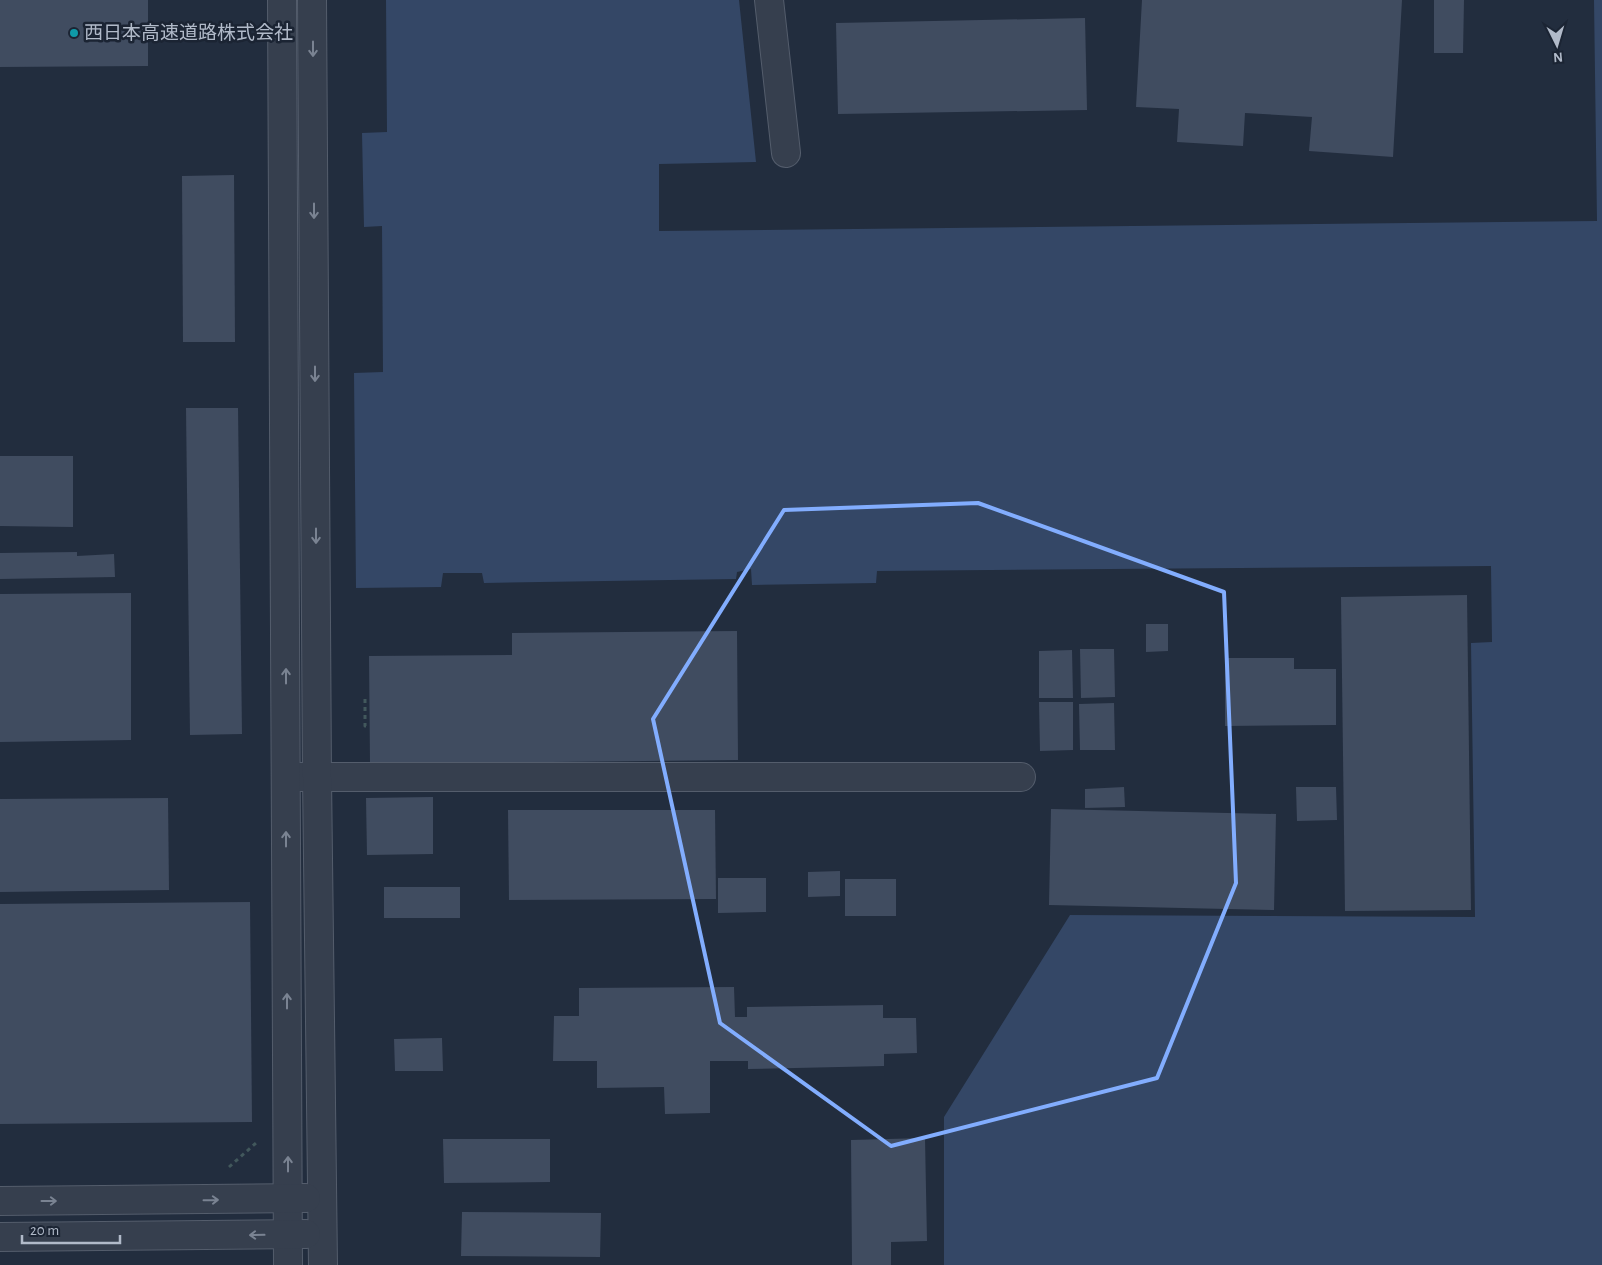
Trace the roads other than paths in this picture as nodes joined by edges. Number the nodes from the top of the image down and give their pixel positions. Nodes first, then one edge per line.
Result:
1 (282, 0) edge
2 (312, 0) edge
3 (768, 0) edge
4 (786, 153) dead end
5 (286, 777) junction
6 (317, 777) junction
7 (1021, 777) dead end
8 (288, 1198) junction
9 (322, 1198) junction
10 (0, 1201) edge
11 (323, 1234) junction
12 (288, 1235) junction
13 (0, 1237) edge
14 (288, 1265) edge
15 (323, 1265) edge

5 -> 1 street
2 -> 6 street
3 - 4 street
5 - 6 street
8 -> 5 street
6 - 7 street
6 - 9 street
8 - 9 street
10 -> 8 street
8 - 12 street
9 - 11 street
11 - 12 street
11 - 15 street
12 -> 13 street
12 - 14 street

